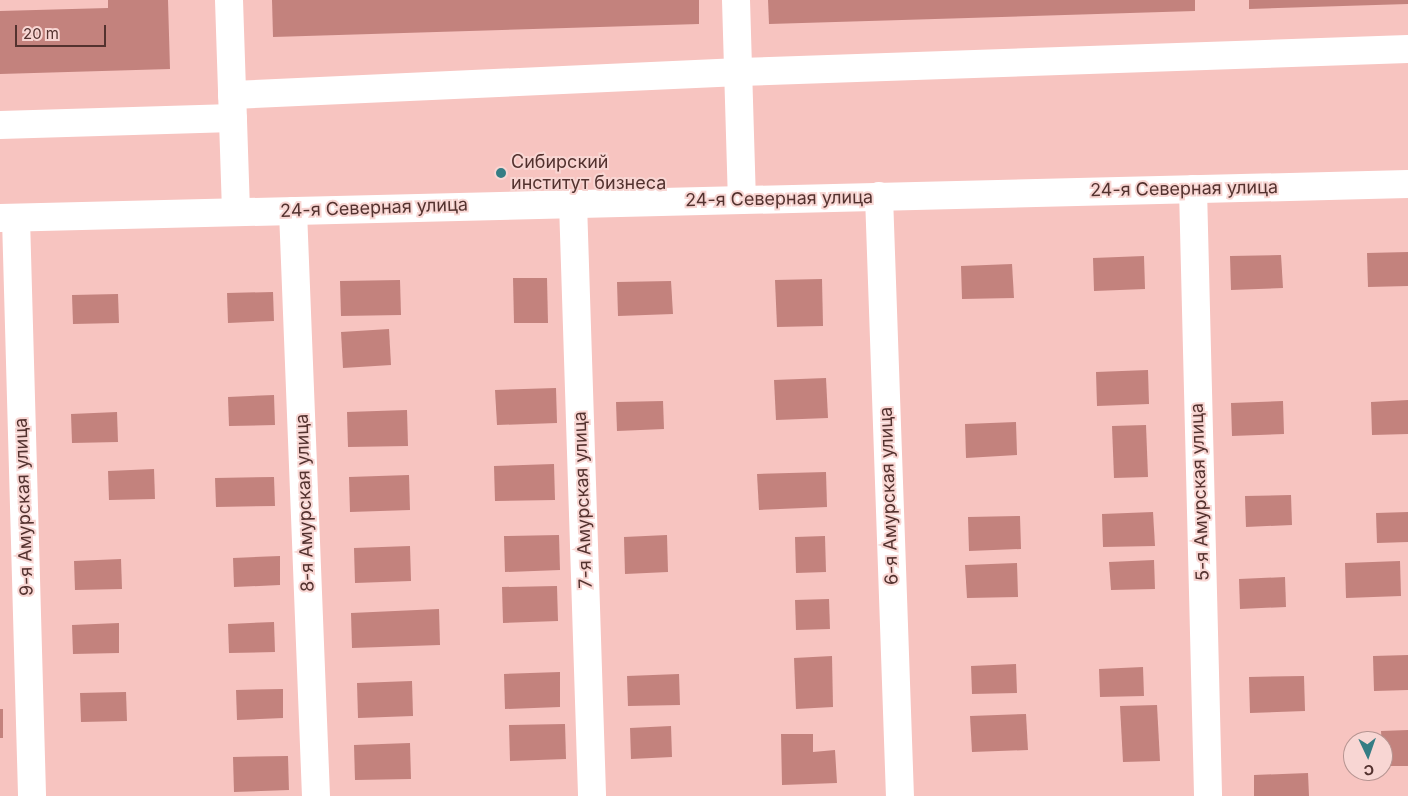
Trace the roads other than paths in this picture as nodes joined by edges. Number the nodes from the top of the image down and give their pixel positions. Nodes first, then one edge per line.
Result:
1 (229, 0) edge
2 (736, 0) edge
3 (1408, 49) edge
4 (739, 72) junction
5 (232, 106) junction
6 (0, 125) edge
7 (1408, 184) edge
8 (1192, 189) junction
9 (879, 196) junction
10 (742, 199) junction
11 (573, 203) junction
12 (293, 211) junction
13 (236, 212) junction
14 (8, 218) edge
15 (32, 796) edge
16 (316, 796) edge
17 (592, 796) edge
18 (900, 796) edge
19 (1208, 796) edge

1 - 5 street
2 - 4 street
3 - 4 street
4 - 5 street
4 - 10 street
5 - 6 street
5 - 13 street
7 - 8 street, 24-я Северная улица
8 - 9 street, 24-я Северная улица
8 - 19 street, 5-я Амурская улица
9 - 10 street, 24-я Северная улица
9 - 18 street, 6-я Амурская улица
10 - 11 street, 24-я Северная улица
11 - 12 street, 24-я Северная улица
11 - 17 street, 7-я Амурская улица
12 - 13 street, 24-я Северная улица
12 - 16 street, 8-я Амурская улица
13 - 14 street, 24-я Северная улица
14 - 15 street, 9-я Амурская улица

